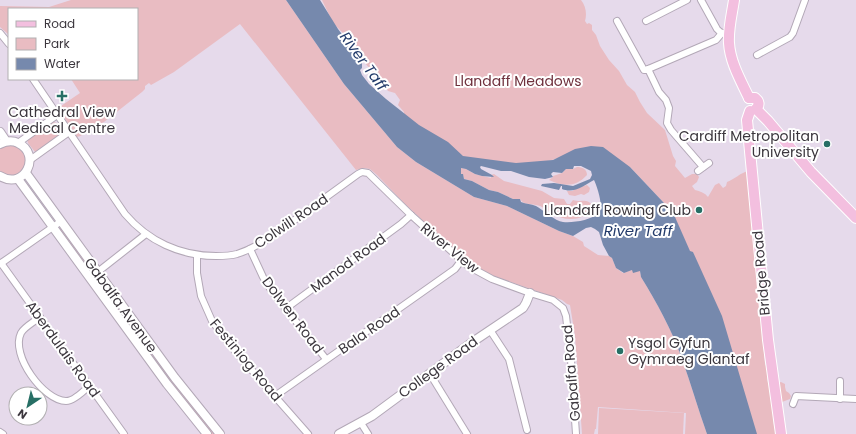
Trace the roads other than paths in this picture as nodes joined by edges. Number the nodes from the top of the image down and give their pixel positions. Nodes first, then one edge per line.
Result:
1 (687, 0) edge
2 (701, 0) edge
3 (734, 0) edge
4 (805, 0) edge
5 (617, 21) dead end
6 (646, 21) dead end
7 (0, 33) edge
8 (725, 34) junction
9 (8, 43) edge
10 (757, 55) dead end
11 (647, 70) junction
12 (34, 80) edge
13 (753, 110) junction
14 (57, 115) junction
15 (0, 132) edge
16 (69, 132) junction
17 (3, 143) edge
18 (18, 143) junction
19 (30, 160) junction
20 (709, 162) dead end
21 (703, 167) junction
22 (698, 171) dead end
23 (26, 173) junction
24 (368, 173) joint
25 (1, 178) edge
26 (18, 179) junction
27 (411, 215) junction
28 (856, 218) edge
29 (60, 222) junction
30 (53, 227) junction
31 (146, 234) junction
32 (250, 249) junction
33 (197, 255) junction
34 (461, 261) junction
35 (0, 264) edge
36 (96, 272) junction
37 (90, 278) junction
38 (530, 294) junction
39 (285, 309) junction
40 (565, 312) joint
41 (40, 317) junction
42 (490, 330) junction
43 (326, 359) junction
44 (430, 374) junction
45 (840, 381) dead end
46 (89, 386) junction
47 (795, 389) dead end
48 (275, 396) junction
49 (796, 396) junction
50 (856, 398) edge
51 (840, 399) junction
52 (793, 404) dead end
53 (361, 423) junction
54 (527, 430) dead end
55 (0, 432) edge
56 (3, 434) edge
57 (124, 434) edge
58 (207, 434) edge
59 (220, 434) edge
60 (308, 434) edge
61 (339, 434) edge
62 (368, 434) edge
63 (467, 434) edge
64 (576, 434) edge
65 (781, 434) edge

1 - 6 street
2 - 8 street
3 - 8 main road
4 - 10 street
5 - 11 street
7 - 9 street
8 - 11 street
8 - 13 main road, Bridge Road
11 - 21 street
12 - 14 street, Colwill Road
13 - 28 main road
13 - 65 main road, Bridge Road
14 - 16 street, Colwill Road
14 - 18 street
15 - 17 street
16 - 19 street
16 - 31 street, Colwill Road
17 - 18 street
18 - 19 street
19 - 23 street
20 - 21 street
21 - 22 street
23 - 26 street
23 - 29 street, Gabalfa Avenue
24 - 27 street, River View
24 - 32 street, Colwill Road
25 - 26 street
26 - 30 street, Gabalfa Avenue
27 - 34 street, River View
27 - 39 street, Manod Road
29 - 30 street
29 - 36 street, Gabalfa Avenue
30 - 35 street
30 - 37 street, Gabalfa Avenue
31 - 33 street, Colwill Road
31 - 36 street
32 - 33 street, Colwill Road
32 - 39 street, Dolwen Road
33 - 48 street, Festiniog Road
34 - 38 street, River View
34 - 43 street, Bala Road
35 - 41 street, Aberdulais Road
36 - 37 street
36 - 59 street, Gabalfa Avenue
37 - 58 street, Gabalfa Avenue
38 - 40 street, River View
38 - 42 street, College Road
39 - 43 street, Dolwen Road
40 - 64 street, Gabalfa Road
41 - 46 street, Aberdulais Road
41 - 46 street
42 - 44 street, College Road
42 - 54 street
43 - 48 street, Bala Road
44 - 53 street, College Road
44 - 63 street
45 - 51 street
46 - 57 street, Aberdulais Road
47 - 49 street
48 - 60 street, Festiniog Road
49 - 51 street
49 - 52 street
50 - 51 street
53 - 61 street, College Road
53 - 62 street
55 - 56 street

